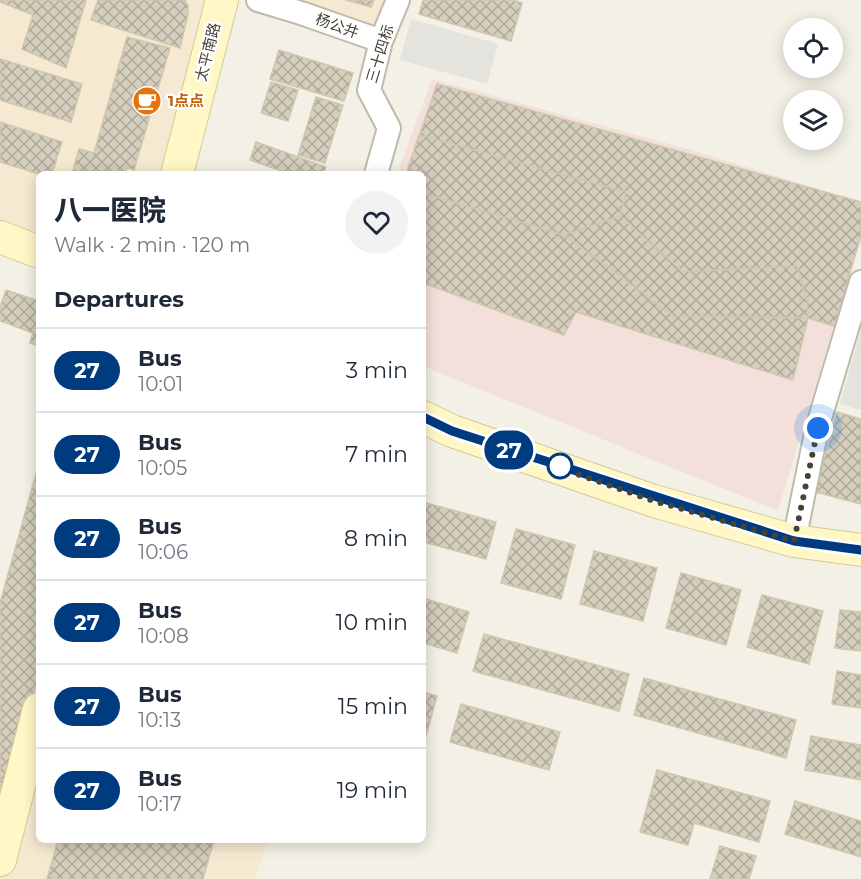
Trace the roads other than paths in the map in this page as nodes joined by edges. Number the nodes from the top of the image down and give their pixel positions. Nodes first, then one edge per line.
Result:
1 (222, 0) edge
2 (258, 0) edge
3 (398, 0) edge
4 (381, 41) junction
5 (178, 171) edge
6 (377, 171) edge
7 (0, 237) edge
8 (36, 251) edge
9 (861, 282) edge
10 (426, 418) edge
11 (794, 541) junction
12 (861, 550) edge
13 (36, 721) edge
14 (0, 860) edge

1 - 5 main road, 太平南路
2 - 4 street, 杨公井
3 - 4 street, 三十四标
4 - 6 street, 三十四标
7 - 8 main road
9 - 11 street
10 - 11 main road
11 - 12 main road
13 - 14 main road

